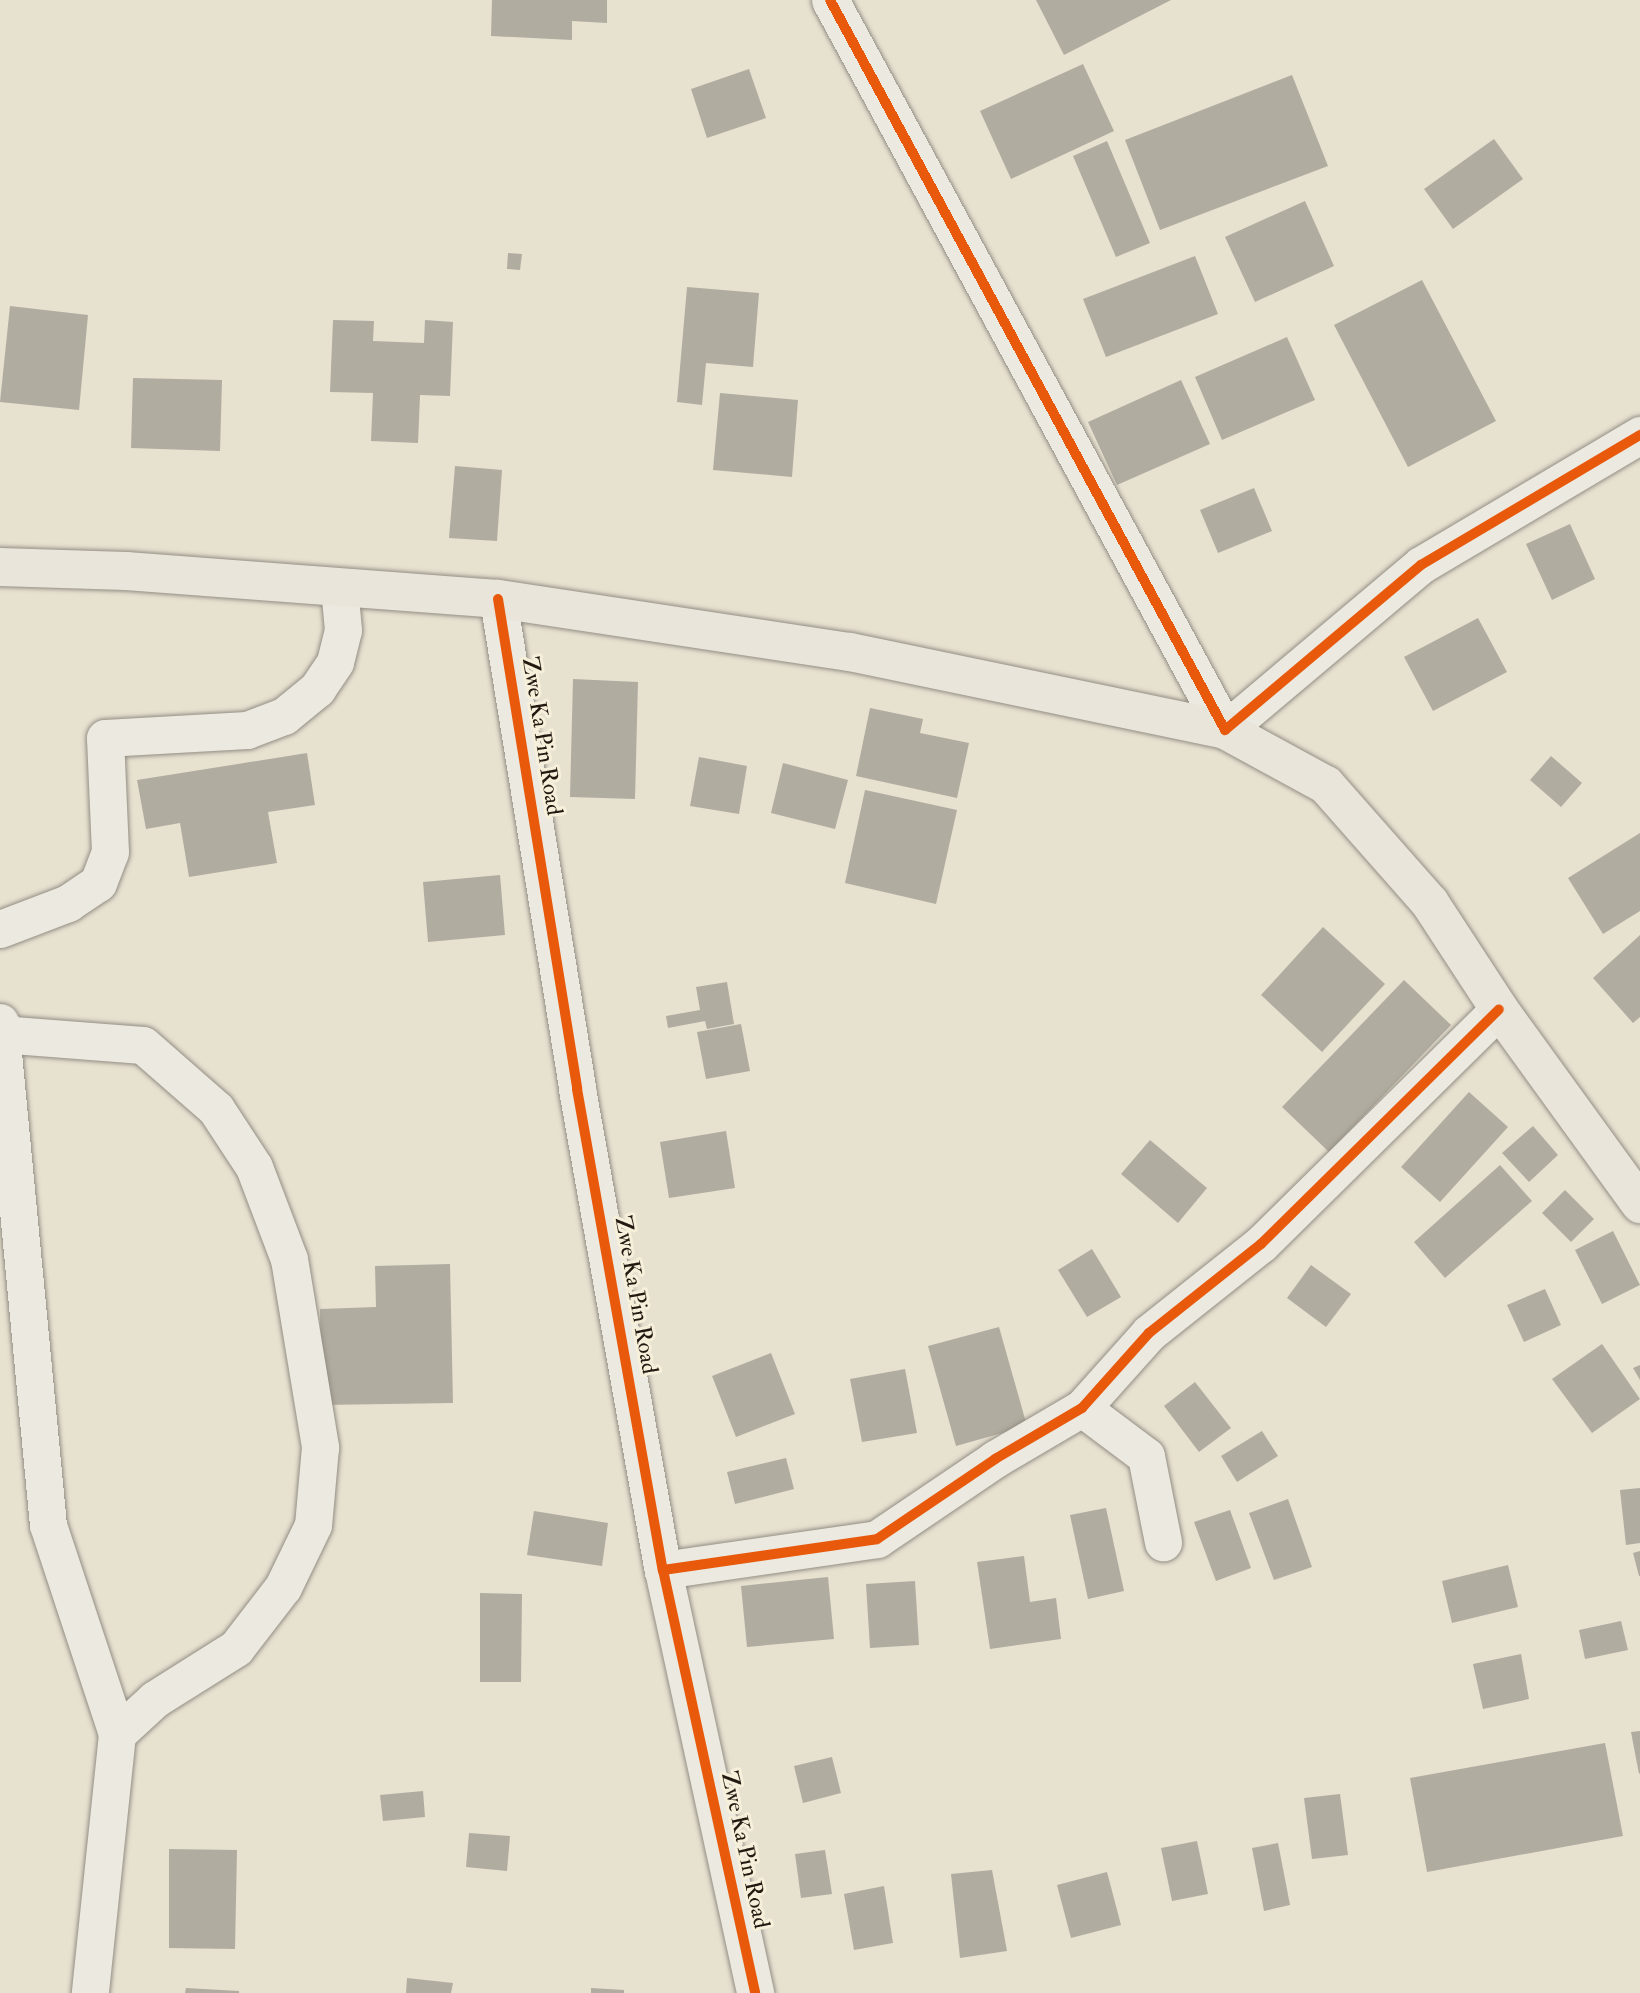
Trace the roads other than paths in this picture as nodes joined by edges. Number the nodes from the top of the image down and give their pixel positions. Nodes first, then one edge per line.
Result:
1 (831, 0) edge
2 (1640, 435) edge
3 (0, 567) edge
4 (339, 587) junction
5 (498, 599) junction
6 (1225, 730) junction
7 (0, 929) edge
8 (1499, 1009) junction
9 (1, 1030) edge
10 (1640, 1204) edge
11 (1082, 1408) junction
12 (1163, 1542) dead end
13 (663, 1570) junction
14 (117, 1734) junction
15 (90, 1993) edge
16 (755, 1993) edge

1 - 6 street
2 - 6 street
3 - 4 main road
4 - 5 main road
4 - 7 street
5 - 6 main road
5 - 13 street, Zwe Ka Pin Road
6 - 8 main road
8 - 10 main road
8 - 11 street
9 - 14 street
9 - 14 street
11 - 12 street
11 - 13 street
13 - 16 street, Zwe Ka Pin Road
14 - 15 street

